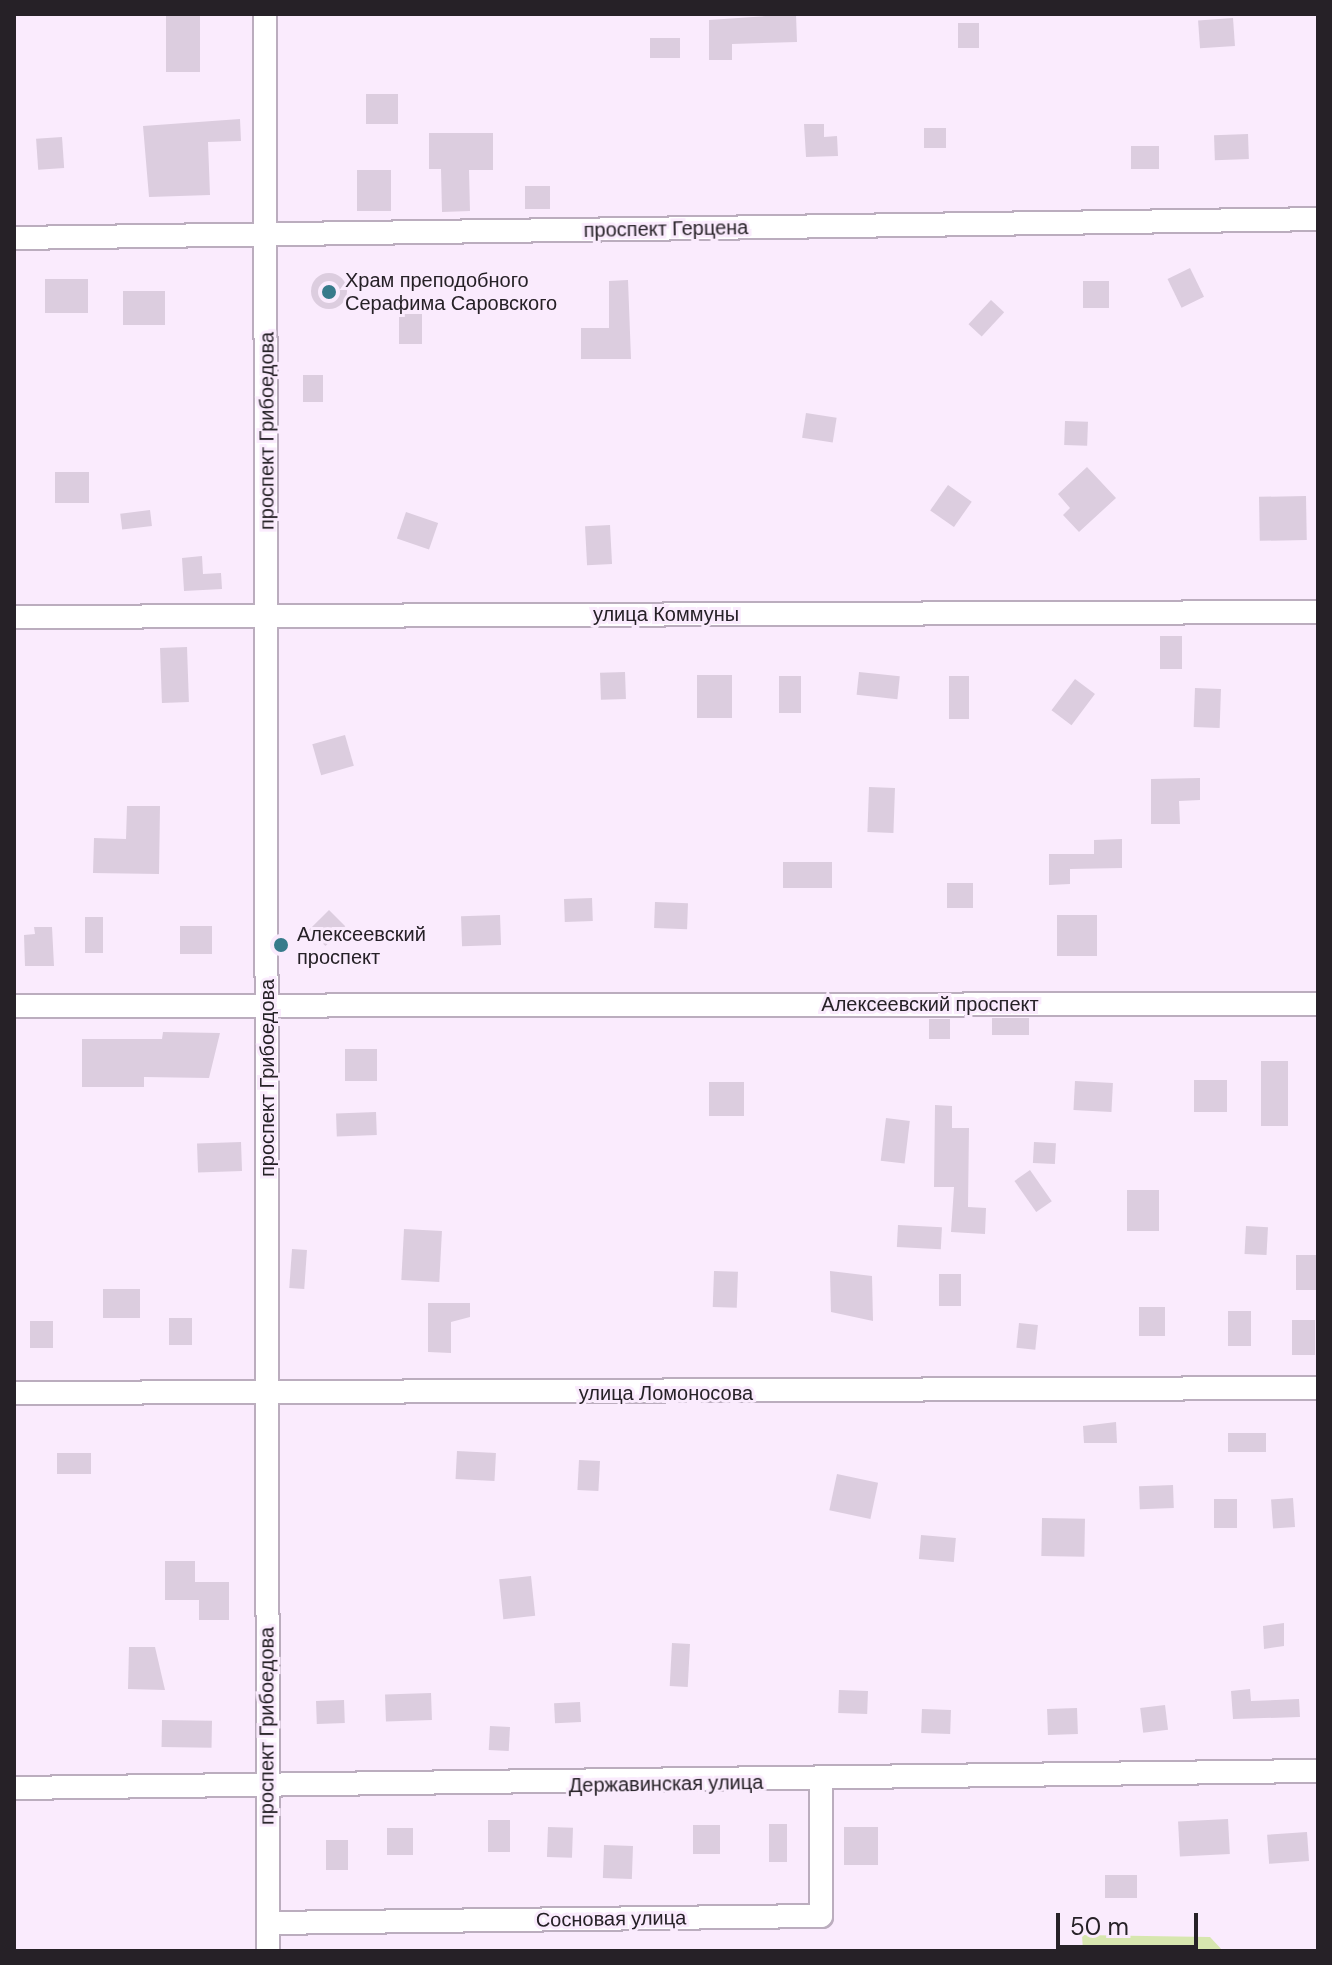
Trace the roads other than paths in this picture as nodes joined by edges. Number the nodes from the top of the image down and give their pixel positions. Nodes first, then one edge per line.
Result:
1 (265, 14) edge
2 (1318, 219) edge
3 (265, 236) junction
4 (14, 238) edge
5 (1318, 612) edge
6 (268, 616) junction
7 (14, 617) edge
8 (267, 1004) junction
9 (1318, 1004) edge
10 (14, 1006) edge
11 (1318, 1388) edge
12 (14, 1393) edge
13 (266, 1394) junction
14 (1318, 1771) edge
15 (821, 1782) junction
16 (14, 1788) edge
17 (268, 1789) junction
18 (268, 1923) junction
19 (268, 1951) edge

1 - 3 street, проспект Грибоедова
2 - 3 street, проспект Герцена
3 - 4 street, проспект Герцена
3 - 6 street, проспект Грибоедова
5 - 6 street, улица Коммуны
6 - 7 street, улица Коммуны
6 - 8 street, проспект Грибоедова
8 - 9 street, Алексеевский проспект
8 - 10 street, Алексеевский проспект
8 - 13 street, проспект Грибоедова
11 - 13 street, улица Ломоносова
12 - 13 street, улица Ломоносова
13 - 17 street, проспект Грибоедова
14 - 15 street, Державинская улица
15 - 17 street, Державинская улица
15 - 18 street, Сосновая улица
16 - 17 street, Державинская улица
17 - 18 street, проспект Грибоедова
18 - 19 street, проспект Грибоедова

